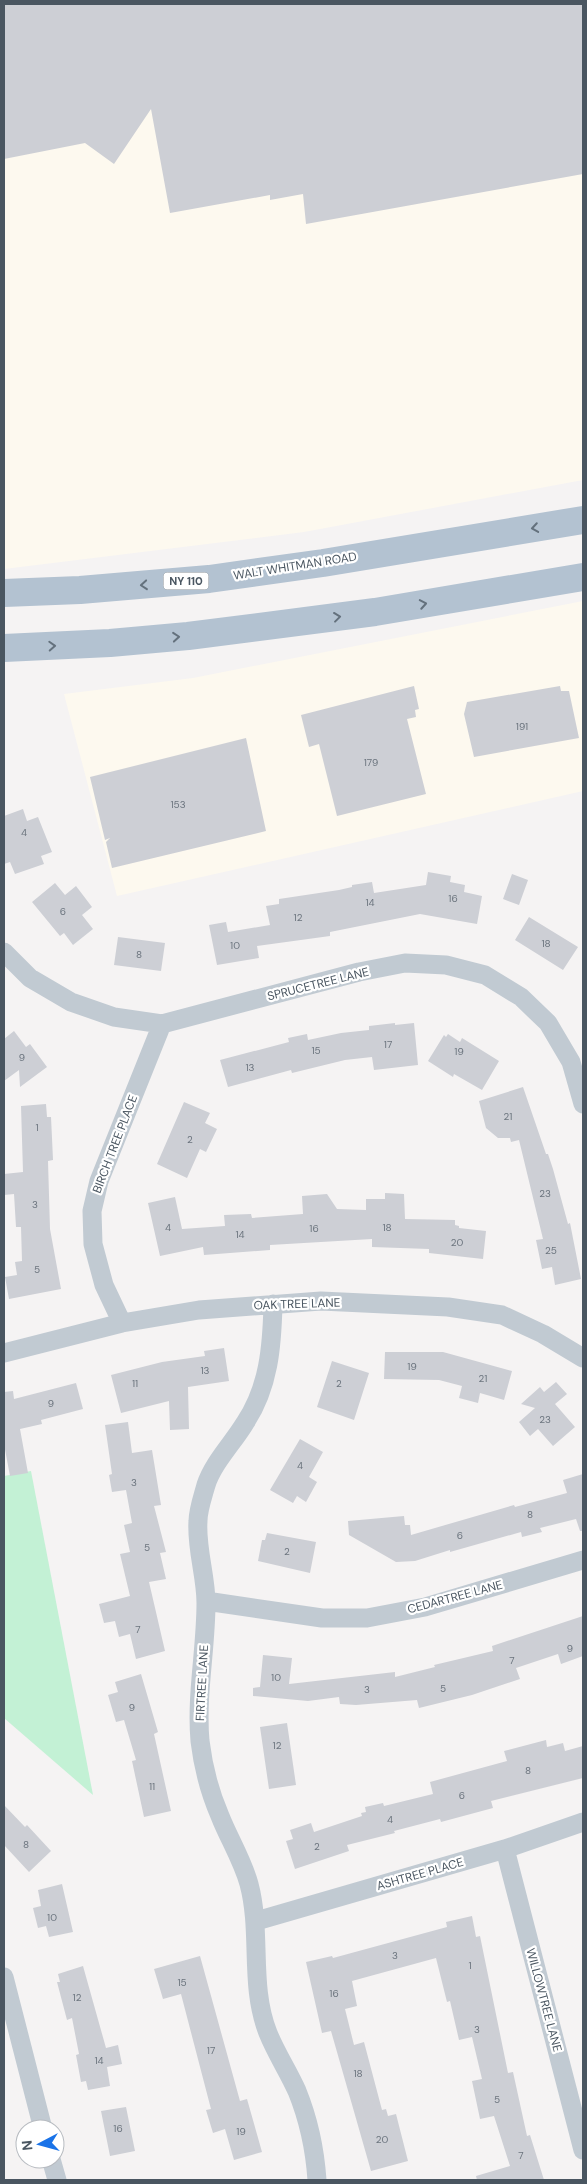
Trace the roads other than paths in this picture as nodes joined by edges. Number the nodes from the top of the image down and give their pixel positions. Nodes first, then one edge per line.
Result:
1 (583, 520) edge
2 (583, 577) edge
3 (80, 590) junction
4 (4, 593) edge
5 (4, 603) edge
6 (4, 648) edge
7 (4, 952) edge
8 (162, 1024) junction
9 (583, 1104) edge
10 (274, 1304) junction
11 (122, 1323) junction
12 (4, 1353) edge
13 (583, 1358) edge
14 (583, 1560) edge
15 (206, 1601) junction
16 (583, 1822) edge
17 (505, 1849) junction
18 (256, 1921) junction
19 (4, 1977) edge
20 (40, 2119) edge
21 (583, 2150) edge
22 (317, 2180) edge

1 -> 3 main road, WALT WHITMAN ROAD / NY 110
6 -> 2 main road
3 - 4 main road, WALT WHITMAN ROAD / NY 110
3 - 5 main road
7 - 8 street, SPRUCETREE LANE
8 - 9 street, SPRUCETREE LANE
8 - 11 street, BIRCH TREE PLACE
10 - 11 street, OAK TREE LANE
10 - 13 street, OAK TREE LANE
10 - 15 street, FIRTREE LANE
11 - 12 street, OAK TREE LANE
14 - 15 street, CEDARTREE LANE
15 - 18 street, FIRTREE LANE
16 - 17 street, ASHTREE PLACE
17 - 18 street, ASHTREE PLACE
17 - 21 street, WILLOWTREE LANE
18 - 22 street, FIRTREE LANE
19 - 20 street

